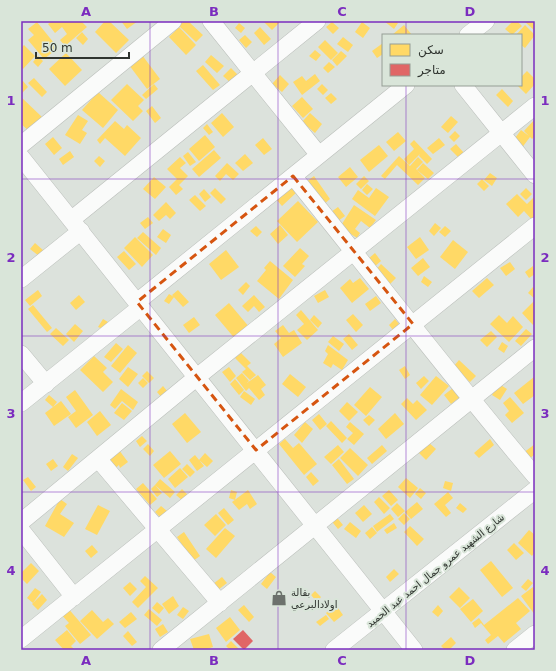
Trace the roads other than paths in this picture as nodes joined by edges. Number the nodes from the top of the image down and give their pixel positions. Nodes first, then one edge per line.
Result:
1 (173, 21) edge
2 (212, 21) edge
3 (317, 21) edge
4 (486, 21) edge
5 (469, 34) edge
6 (253, 73) junction
7 (405, 86) edge
8 (464, 86) edge
9 (535, 106) edge
10 (502, 133) junction
11 (319, 156) junction
12 (22, 157) edge
13 (535, 175) edge
14 (293, 176) junction
15 (76, 226) junction
16 (535, 226) edge
17 (354, 251) junction
18 (21, 279) edge
19 (139, 305) junction
20 (413, 324) junction
21 (535, 348) edge
22 (21, 354) edge
23 (197, 377) junction
24 (46, 384) junction
25 (470, 400) junction
26 (21, 403) edge
27 (256, 450) junction
28 (99, 460) junction
29 (535, 476) edge
30 (535, 490) edge
31 (21, 522) edge
32 (316, 525) junction
33 (21, 530) edge
34 (158, 530) junction
35 (74, 596) junction
36 (220, 603) junction
37 (383, 611) junction
38 (535, 634) edge
39 (21, 639) edge
40 (161, 650) edge
41 (334, 650) edge
42 (414, 650) edge
43 (515, 650) edge

1 - 12 street
2 - 6 street
3 - 6 street
4 - 5 street
6 - 11 street
6 - 15 street
7 - 11 street
8 - 10 street
9 - 10 street
10 - 13 street
10 - 17 street
11 - 14 street
12 - 15 street
14 - 17 street
14 - 19 street
15 - 18 street
15 - 19 street
16 - 20 street
17 - 20 street
17 - 23 street
19 - 23 street
19 - 24 street
20 - 25 street
20 - 27 street
21 - 25 street
22 - 24 street
23 - 27 street
23 - 28 street
24 - 26 street
25 - 29 street
25 - 32 street
27 - 32 street
27 - 34 street
28 - 31 street
28 - 34 street
30 - 37 street, شارع الشهيد عمرو جمال احمد عبد الحميد
32 - 36 street
32 - 37 street
33 - 35 street
34 - 35 street
34 - 36 street
35 - 39 street
36 - 40 street
37 - 41 street, شارع الشهيد عمرو جمال احمد عبد الحميد
37 - 42 street
38 - 43 street

